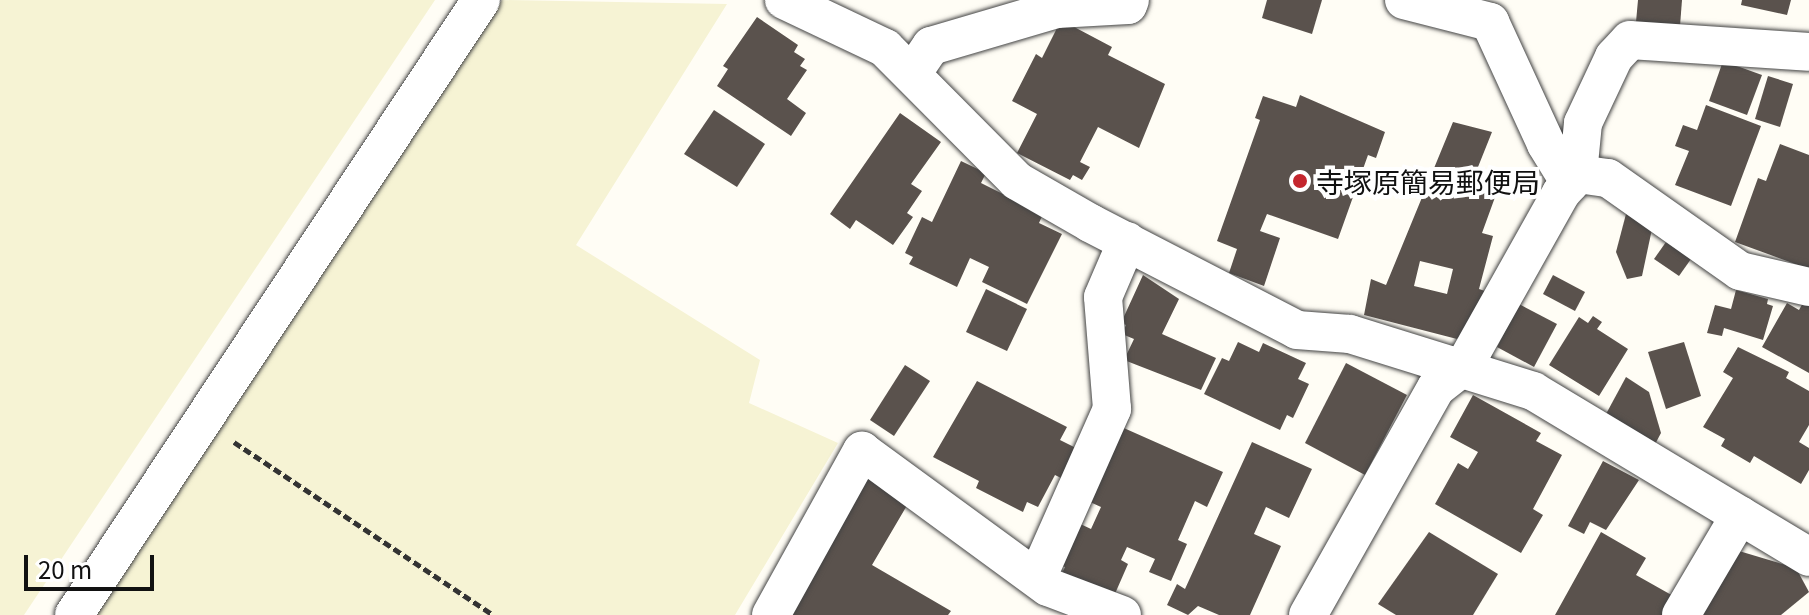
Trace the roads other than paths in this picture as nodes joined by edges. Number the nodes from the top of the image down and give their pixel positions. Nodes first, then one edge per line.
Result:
1 (481, 0) edge
2 (784, 0) edge
3 (1130, 0) edge
4 (1404, 0) edge
5 (1809, 52) edge
6 (912, 74) junction
7 (1574, 178) junction
8 (1127, 241) junction
9 (1809, 287) edge
10 (1464, 366) junction
11 (1740, 515) junction
12 (1809, 557) edge
13 (1038, 576) junction
14 (74, 615) edge
15 (771, 615) edge
16 (1122, 615) edge
17 (1308, 615) edge
18 (1681, 615) edge

1 - 14 street
2 - 6 street
3 - 6 street
4 - 7 street
5 - 7 street
6 - 8 street
7 - 9 street
7 - 10 street
8 - 10 street
8 - 13 street
10 - 11 street
10 - 17 street
11 - 12 street
11 - 18 street
13 - 15 street
13 - 16 street

